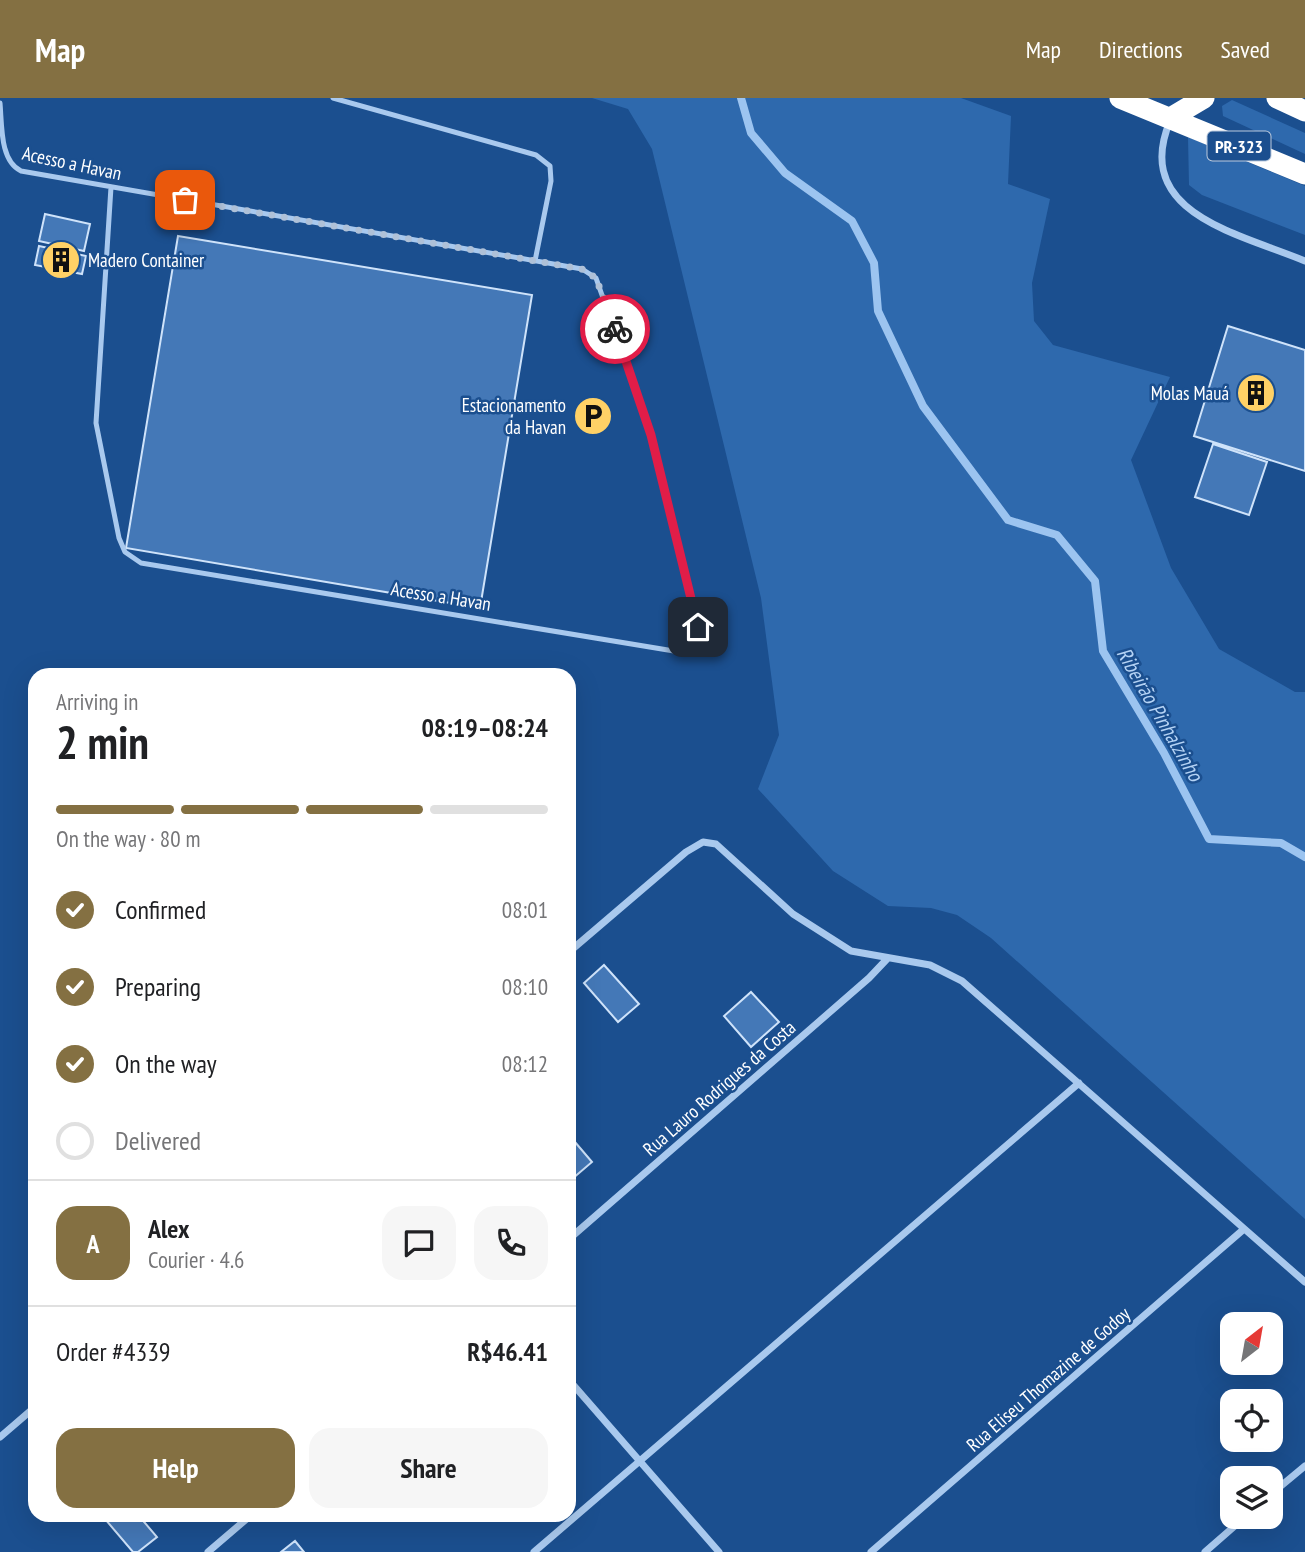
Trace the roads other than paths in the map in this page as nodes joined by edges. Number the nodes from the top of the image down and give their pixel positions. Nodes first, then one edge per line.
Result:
1 (333, 98) edge
2 (1120, 98) edge
3 (1203, 98) edge
4 (1277, 98) edge
5 (0, 103) edge
6 (1305, 111) edge
7 (1172, 117) junction
8 (1305, 174) edge
9 (111, 187) junction
10 (535, 261) junction
11 (1305, 261) edge
12 (576, 946) edge
13 (887, 959) junction
14 (1079, 1083) junction
15 (1244, 1229) junction
16 (576, 1232) edge
17 (1305, 1282) edge
18 (576, 1388) edge
19 (28, 1413) edge
20 (0, 1437) edge
21 (640, 1462) junction
22 (1305, 1466) edge
23 (1283, 1485) edge
24 (576, 1516) edge
25 (243, 1522) edge
26 (569, 1522) edge
27 (1231, 1529) edge
28 (208, 1552) edge
29 (534, 1552) edge
30 (719, 1552) edge
31 (871, 1552) edge
32 (1205, 1552) edge

1 - 10 lane
2 - 7 highway, PR-323
3 - 7 highway
4 - 6 highway
5 - 9 lane, Acesso a Havan
7 - 8 highway, PR-323
7 - 11 street
9 - 10 lane, Acesso a Havan
9 - 10 lane, Acesso a Havan
12 - 13 street
13 - 14 street
13 - 16 street, Rua Lauro Rodrigues da Costa
14 - 15 street
14 - 21 street
15 - 17 street
15 - 31 street, Rua Eliseu Thomazine de Godoy
18 - 21 street
19 - 20 street
21 - 24 street
21 - 30 street
22 - 23 street
25 - 28 street
26 - 29 street
27 - 32 street

